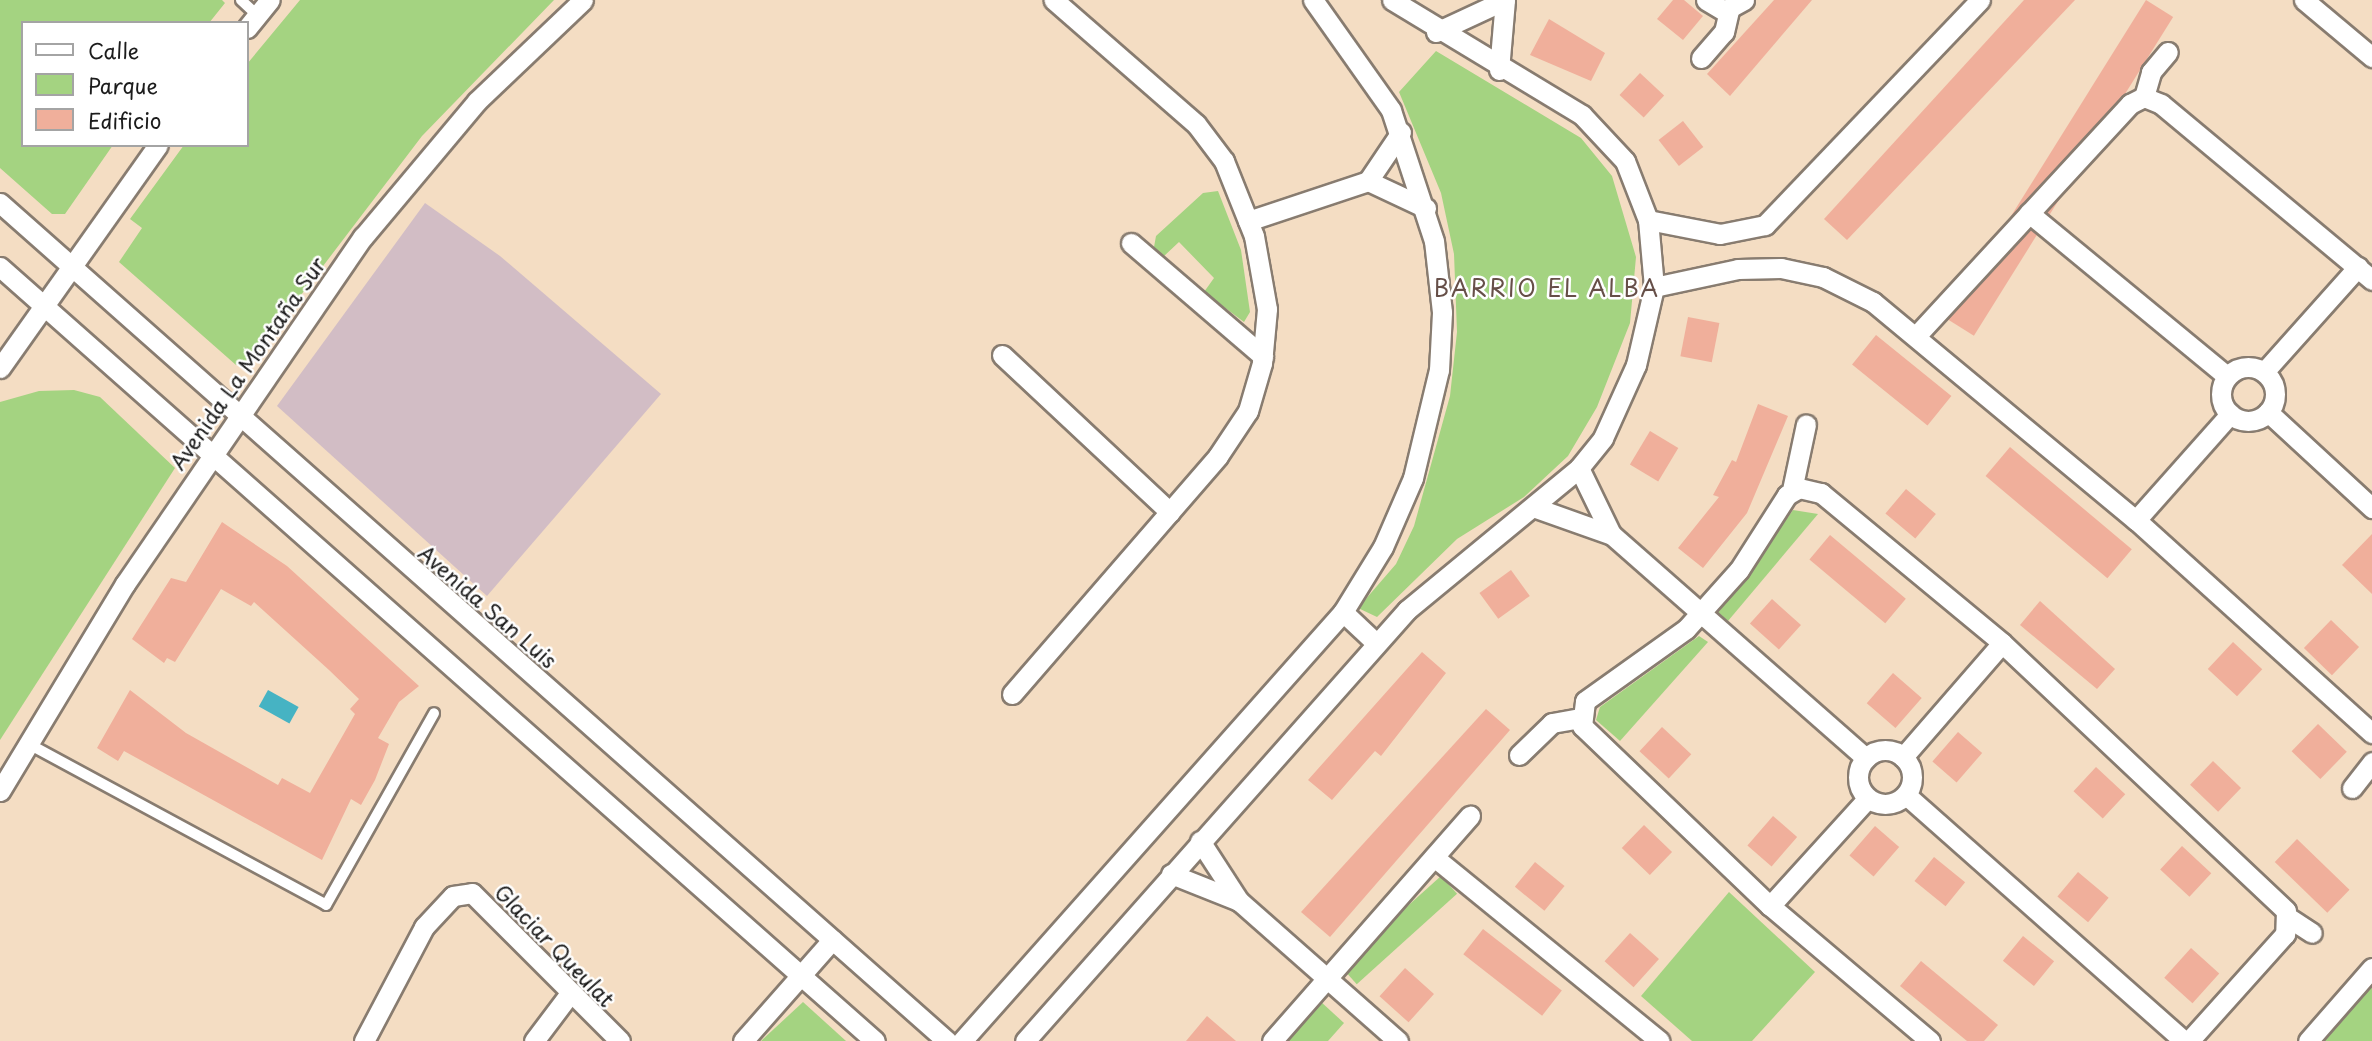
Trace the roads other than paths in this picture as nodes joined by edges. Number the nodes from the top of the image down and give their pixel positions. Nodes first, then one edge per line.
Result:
1 (241, 0) edge
2 (583, 0) edge
3 (1054, 0) edge
4 (1313, 0) edge
5 (1392, 0) edge
6 (1505, 0) edge
7 (1706, 0) edge
8 (1980, 0) edge
9 (2304, 0) edge
10 (1737, 5) edge
11 (258, 14) edge
12 (1436, 32) junction
13 (2168, 52) dead end
14 (2372, 57) edge
15 (1701, 58) dead end
16 (1499, 70) junction
17 (2144, 97) junction
18 (1401, 132) junction
19 (157, 147) edge
20 (1368, 181) junction
21 (0, 203) edge
22 (1426, 208) junction
23 (2029, 213) junction
24 (1648, 220) junction
25 (1248, 221) junction
26 (1131, 243) dead end
27 (70, 265) junction
28 (0, 267) edge
29 (2365, 274) edge
30 (1654, 288) junction
31 (43, 305) junction
32 (1916, 336) junction
33 (1002, 355) dead end
34 (1263, 356) junction
35 (0, 368) edge
36 (2264, 372) junction
37 (2227, 376) junction
38 (2268, 412) junction
39 (2230, 414) junction
40 (237, 415) junction
41 (1806, 424) dead end
42 (211, 453) junction
43 (1579, 468) junction
44 (1792, 490) junction
45 (1536, 508) junction
46 (2372, 508) edge
47 (1170, 512) junction
48 (2136, 520) junction
49 (1612, 535) junction
50 (1343, 612) junction
51 (1701, 613) junction
52 (1376, 643) junction
53 (2002, 643) junction
54 (1012, 694) dead end
55 (434, 713) dead end
56 (1580, 718) junction
57 (2372, 733) edge
58 (27, 743) junction
59 (1519, 755) dead end
60 (1903, 757) junction
61 (1866, 758) junction
62 (2372, 762) edge
63 (2352, 788) dead end
64 (0, 791) edge
65 (1906, 794) junction
66 (1867, 799) junction
67 (1470, 816) dead end
68 (1200, 841) junction
69 (1434, 857) junction
70 (1171, 874) junction
71 (1239, 901) junction
72 (1770, 906) junction
73 (2289, 918) junction
74 (2312, 933) dead end
75 (832, 940) junction
76 (2372, 968) edge
77 (800, 975) junction
78 (1327, 979) junction
79 (568, 996) junction
80 (1655, 1040) edge
81 (364, 1041) edge
82 (534, 1041) edge
83 (620, 1041) edge
84 (743, 1041) edge
85 (875, 1041) edge
86 (947, 1041) edge
87 (962, 1041) edge
88 (1025, 1041) edge
89 (1272, 1041) edge
90 (1398, 1041) edge
91 (1930, 1041) edge
92 (2187, 1041) edge
93 (2308, 1041) edge

1 - 11 lane
2 - 40 street, Avenida La Montaña Sur
3 - 25 street
4 - 18 street
5 - 12 street
6 - 12 street
6 - 16 street
7 - 10 street
8 - 24 street
9 - 14 street
10 - 15 street
12 - 16 street
13 - 17 street
16 - 24 street
17 - 23 street
17 - 29 street
18 - 20 street
18 - 22 street
19 - 27 street
20 - 22 street
20 - 25 street
21 - 27 street, Avenida San Luis
22 - 50 street
23 - 32 street
23 - 37 street
24 - 30 street
25 - 34 street
26 - 34 street
27 - 31 street
27 - 40 street, Avenida San Luis
28 - 31 street
29 - 36 street
30 - 32 street
30 - 43 street
31 - 35 street
31 - 42 street
32 - 48 street
33 - 47 street
34 - 47 street
36 - 37 street
36 - 38 street
37 - 39 street
38 - 39 street
38 - 46 street
39 - 48 street
40 - 42 street, Avenida La Montaña Sur
40 - 75 street, Avenida San Luis
41 - 44 street
42 - 58 street, Avenida La Montaña Sur
42 - 77 street
43 - 45 street
43 - 49 street
44 - 51 street
44 - 53 street
45 - 49 street
45 - 52 street
47 - 54 street
48 - 57 street
49 - 51 street
50 - 52 street
50 - 87 street
51 - 56 street
51 - 61 street
52 - 68 street
53 - 60 street
53 - 73 street
55 - 58 lane
56 - 59 street
56 - 72 street
58 - 64 street, Avenida La Montaña Sur
60 - 61 street
60 - 65 street
61 - 66 street
62 - 63 street
65 - 66 street
65 - 92 street
66 - 72 street
67 - 69 street
68 - 70 street
68 - 71 street
69 - 78 street
69 - 80 street
70 - 71 street
70 - 88 street
71 - 78 street
72 - 91 street
73 - 74 street
73 - 92 street
75 - 77 street
75 - 86 street, Avenida San Luis
76 - 93 street
77 - 84 street
77 - 85 street
78 - 89 street
78 - 90 street
79 - 81 street, Glaciar Queulat
79 - 82 street
79 - 83 street, Glaciar Queulat

